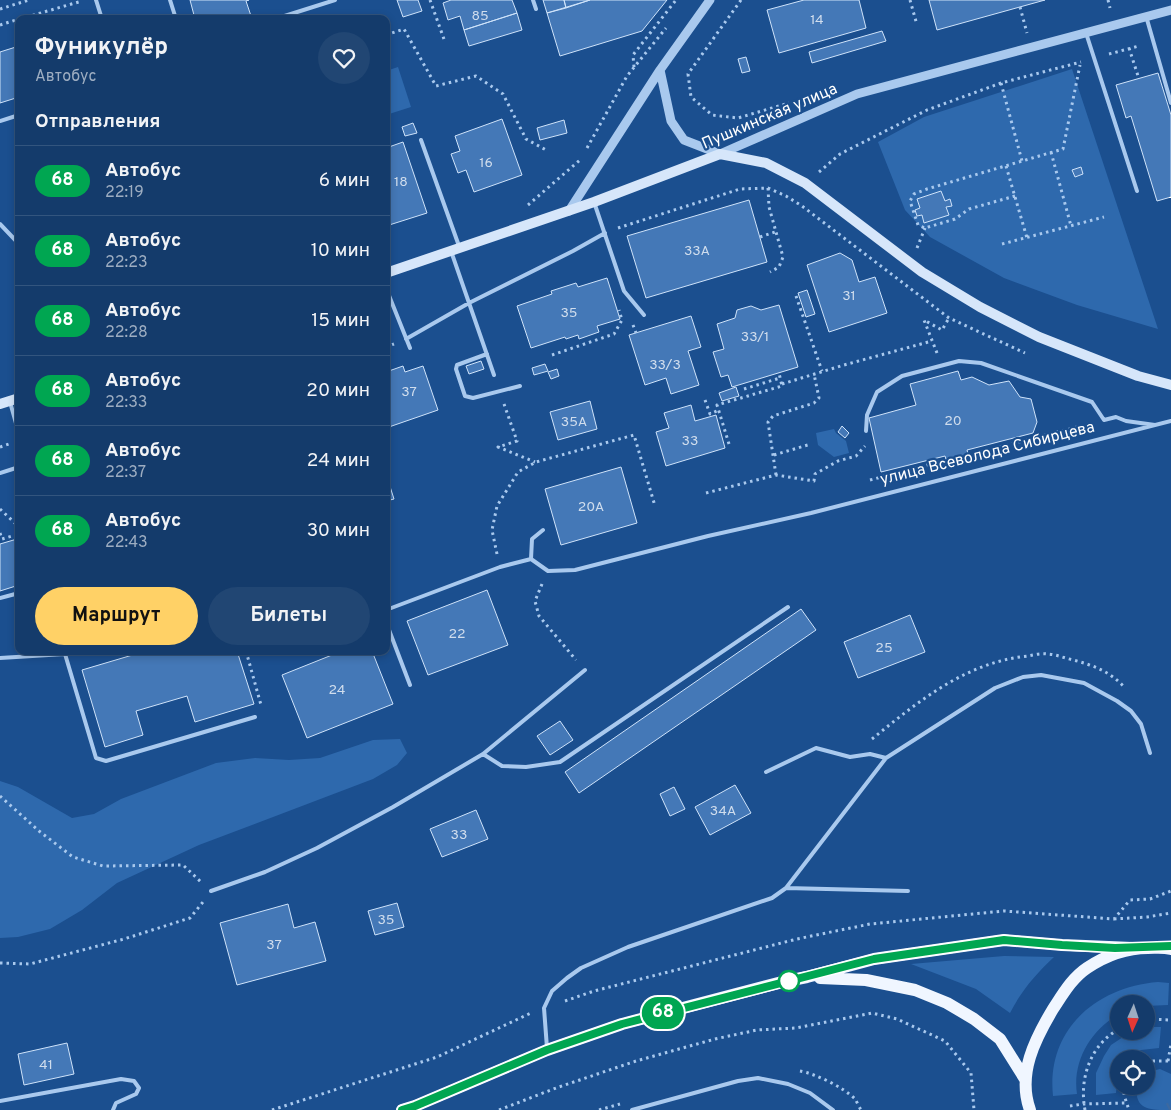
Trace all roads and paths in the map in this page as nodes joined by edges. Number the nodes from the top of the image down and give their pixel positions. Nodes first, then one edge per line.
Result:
1 (29, 0) edge
2 (63, 0) edge
3 (84, 0) edge
4 (96, 0) edge
5 (170, 0) edge
6 (335, 0) edge
7 (430, 0) edge
8 (533, 0) edge
9 (676, 0) edge
10 (710, 0) edge
11 (741, 0) edge
12 (910, 0) edge
13 (1108, 0) edge
14 (19, 1) edge
15 (65, 5) junction
16 (1020, 7) dead end
17 (0, 9) edge
18 (536, 9) dead end
19 (1171, 10) edge
20 (1111, 12) dead end
21 (33, 15) edge
22 (101, 15) edge
23 (175, 15) edge
24 (288, 15) edge
25 (1146, 16) junction
26 (15, 20) edge
27 (671, 22) dead end
28 (0, 25) edge
29 (918, 25) dead end
30 (1036, 31) dead end
31 (1027, 33) junction
32 (1086, 33) junction
33 (390, 34) edge
34 (1018, 36) dead end
35 (445, 42) dead end
36 (1153, 42) junction
37 (1129, 48) junction
38 (1093, 58) junction
39 (1081, 62) junction
40 (634, 67) junction
41 (660, 70) junction
42 (1139, 79) dead end
43 (1001, 83) junction
44 (794, 101) dead end
45 (1171, 103) edge
46 (15, 115) edge
47 (0, 121) edge
48 (421, 140) dead end
49 (548, 151) dead end
50 (1051, 152) junction
51 (720, 154) junction
52 (1022, 161) junction
53 (1006, 166) junction
54 (805, 183) junction
55 (768, 188) junction
56 (1137, 191) dead end
57 (1015, 196) junction
58 (594, 202) junction
59 (522, 210) dead end
60 (569, 211) junction
61 (1104, 217) dead end
62 (0, 224) edge
63 (1071, 226) junction
64 (775, 232) junction
65 (605, 233) junction
66 (760, 237) dead end
67 (1027, 238) junction
68 (15, 240) edge
69 (1002, 244) dead end
70 (456, 250) junction
71 (390, 272) edge
72 (770, 272) dead end
73 (796, 296) dead end
74 (390, 298) edge
75 (616, 302) dead end
76 (469, 303) junction
77 (644, 315) dead end
78 (949, 318) junction
79 (406, 339) junction
80 (410, 348) dead end
81 (487, 354) junction
82 (552, 355) dead end
83 (1030, 355) dead end
84 (822, 371) junction
85 (779, 373) dead end
86 (814, 374) junction
87 (494, 375) dead end
88 (780, 378) junction
89 (782, 384) junction
90 (1171, 384) edge
91 (520, 386) dead end
92 (744, 389) dead end
93 (500, 392) junction
94 (706, 400) dead end
95 (9, 401) edge
96 (718, 408) junction
97 (1104, 420) junction
98 (15, 421) edge
99 (1171, 421) edge
100 (1158, 426) junction
101 (866, 431) dead end
102 (729, 444) dead end
103 (812, 444) dead end
104 (866, 444) dead end
105 (968, 455) dead end
106 (774, 456) junction
107 (946, 460) dead end
108 (536, 462) junction
109 (15, 468) edge
110 (0, 473) edge
111 (776, 475) junction
112 (870, 480) dead end
113 (706, 493) dead end
114 (655, 506) dead end
115 (0, 509) edge
116 (15, 522) edge
117 (543, 530) dead end
118 (0, 533) edge
119 (15, 535) edge
120 (530, 559) junction
121 (500, 567) junction
122 (548, 571) junction
123 (15, 594) edge
124 (0, 598) edge
125 (788, 607) dead end
126 (390, 608) edge
127 (390, 632) edge
128 (1047, 654) dead end
129 (48, 655) edge
130 (64, 655) edge
131 (247, 655) edge
132 (0, 658) edge
133 (585, 670) joint
134 (410, 685) dead end
135 (255, 717) joint
136 (1150, 753) dead end
137 (483, 754) junction
138 (850, 757) junction
139 (886, 758) junction
140 (766, 772) dead end
141 (0, 796) edge
142 (786, 888) junction
143 (211, 891) junction
144 (908, 891) dead end
145 (1171, 891) edge
146 (1171, 913) edge
147 (1114, 919) junction
148 (1132, 948) junction
149 (1169, 948) edge
150 (0, 963) edge
151 (807, 977) junction
152 (544, 1008) junction
153 (1155, 1020) edge
154 (1171, 1020) edge
155 (1110, 1036) edge
156 (1171, 1044) edge
157 (547, 1050) junction
158 (1155, 1062) edge
159 (1169, 1062) edge
160 (1026, 1078) junction
161 (1126, 1095) edge
162 (0, 1102) edge
163 (1126, 1103) junction
164 (1083, 1104) junction
165 (1070, 1106) dead end
166 (1028, 1108) edge
167 (113, 1110) edge
168 (272, 1110) edge
169 (402, 1110) edge
170 (499, 1110) edge
171 (632, 1110) edge
172 (832, 1110) edge
173 (974, 1110) edge
174 (1085, 1110) edge
175 (1129, 1110) edge

1 - 14 path
2 - 15 path
3 - 15 path
4 - 22 lane
5 - 23 lane
6 - 24 lane
7 - 35 path
8 - 18 lane
9 - 40 path
10 - 41 street
11 - 44 path
12 - 29 path
13 - 20 path
14 - 17 path
15 - 21 path
16 - 31 path
19 - 25 street, Пушкинская улица
25 - 32 street, Пушкинская улица
25 - 36 lane
26 - 28 path
27 - 40 path
30 - 31 path
31 - 34 path
32 - 38 lane
32 - 51 street, Пушкинская улица
33 - 49 path
36 - 37 path
36 - 45 lane
37 - 38 path
37 - 42 path
38 - 39 path
38 - 56 lane
39 - 43 path
39 - 50 path
40 - 59 path
41 - 51 street
41 - 60 street
43 - 52 path
43 - 54 path
46 - 47 lane
48 - 70 lane
50 - 52 path
50 - 63 path
51 - 54 main road
51 - 58 main road, Пушкинская улица
52 - 53 path
53 - 57 path
53 - 57 path
54 - 90 main road
55 - 64 path
55 - 65 path
55 - 78 path
57 - 67 path
58 - 60 main road, Пушкинская улица
58 - 65 lane
60 - 70 main road, Пушкинская улица
61 - 63 path
62 - 68 lane
63 - 67 path
64 - 66 path
64 - 72 path
65 - 76 lane
65 - 77 lane
67 - 69 path
70 - 71 main road, Пушкинская улица
70 - 76 lane
73 - 84 path
74 - 79 lane
75 - 82 path
76 - 79 lane
76 - 81 lane
78 - 83 path
78 - 84 path
79 - 80 lane
81 - 87 lane
81 - 93 lane
84 - 86 path
85 - 88 path
86 - 89 path
86 - 106 path
88 - 89 path
88 - 92 path
89 - 96 path
91 - 93 lane
93 - 108 path
94 - 96 path
95 - 98 lane
96 - 102 path
97 - 100 lane
97 - 101 lane
97 - 105 path
99 - 100 lane, улица Всеволода Сибирцева
100 - 122 lane, улица Всеволода Сибирцева
103 - 106 path
104 - 111 path
106 - 111 path
107 - 112 path
108 - 114 path
108 - 121 path
109 - 110 lane
111 - 113 path
115 - 116 path
117 - 120 lane
118 - 119 path
120 - 121 lane
120 - 122 lane
121 - 126 lane
122 - 133 path
123 - 124 lane
125 - 137 lane
127 - 134 lane
128 - 138 path
129 - 132 lane
130 - 135 lane
131 - 135 path
133 - 137 lane
136 - 139 lane
137 - 143 lane
138 - 139 lane
138 - 140 lane
139 - 142 lane
141 - 143 path
142 - 144 lane
142 - 152 lane
143 - 150 path
145 - 147 path
146 - 147 path
147 - 152 path
148 - 149 main road
148 - 151 main road
148 - 160 main road
151 - 157 main road
151 - 160 main road
152 - 157 lane
152 - 168 path
153 - 154 path
155 - 164 path
156 - 159 path
157 - 169 main road
158 - 159 path
160 - 166 main road
161 - 163 path
162 - 167 lane
163 - 164 path
163 - 175 path
164 - 165 path
164 - 174 path
170 - 173 path
171 - 172 lane

